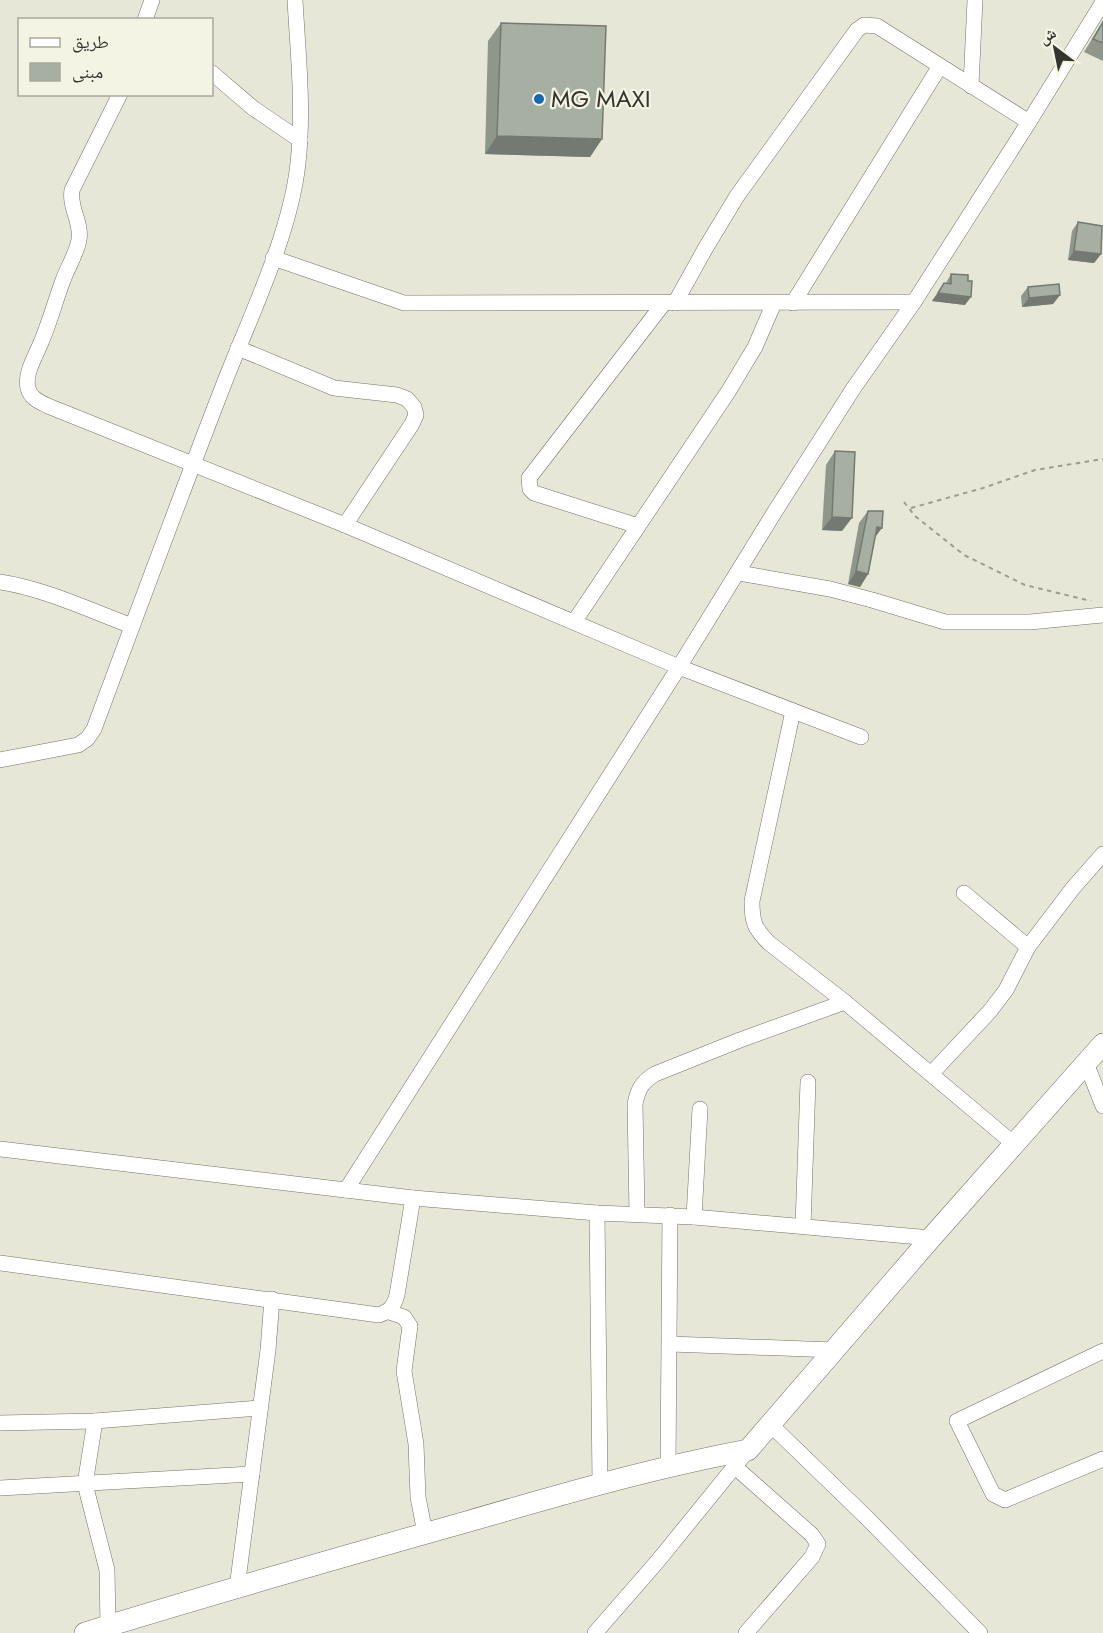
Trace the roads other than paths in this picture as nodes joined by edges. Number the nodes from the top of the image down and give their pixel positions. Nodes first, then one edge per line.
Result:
1 (295, 0) edge
2 (975, 0) edge
3 (1103, 2) edge
4 (940, 66) junction
5 (213, 74) edge
6 (971, 86) junction
7 (119, 96) edge
8 (1029, 122) junction
9 (300, 140) junction
10 (273, 258) junction
11 (914, 302) junction
12 (669, 303) junction
13 (774, 303) junction
14 (793, 303) junction
15 (238, 348) junction
16 (193, 465) junction
17 (345, 525) junction
18 (638, 526) junction
19 (739, 573) junction
20 (0, 582) edge
21 (1100, 609) edge
22 (574, 622) junction
23 (132, 626) junction
24 (679, 667) junction
25 (793, 711) junction
26 (861, 737) dead end
27 (0, 760) edge
28 (1103, 854) edge
29 (964, 893) dead end
30 (1028, 947) junction
31 (845, 1002) junction
32 (1103, 1044) edge
33 (1086, 1063) junction
34 (931, 1074) junction
35 (808, 1082) dead end
36 (1103, 1106) edge
37 (700, 1109) dead end
38 (1014, 1144) junction
39 (0, 1149) edge
40 (346, 1190) junction
41 (413, 1198) junction
42 (597, 1213) junction
43 (637, 1213) junction
44 (670, 1215) junction
45 (694, 1217) junction
46 (803, 1226) junction
47 (931, 1238) junction
48 (0, 1263) edge
49 (272, 1299) junction
50 (389, 1312) junction
51 (670, 1344) junction
52 (834, 1350) junction
53 (1103, 1351) edge
54 (260, 1408) junction
55 (95, 1421) junction
56 (0, 1423) edge
57 (770, 1424) junction
58 (748, 1450) junction
59 (1103, 1459) edge
60 (668, 1466) junction
61 (734, 1467) junction
62 (252, 1474) junction
63 (85, 1484) junction
64 (600, 1484) junction
65 (0, 1488) edge
66 (425, 1533) junction
67 (237, 1588) junction
68 (108, 1626) junction
69 (85, 1633) edge
70 (596, 1633) edge
71 (746, 1633) edge
72 (980, 1633) edge

1 - 9 street
2 - 6 street
3 - 8 street
4 - 6 street
4 - 12 street
4 - 14 street
5 - 9 street
6 - 8 street
7 - 16 street
8 - 11 street
9 - 10 street
10 - 12 street
10 - 15 street
11 - 14 street
11 - 19 street
12 - 13 street
12 - 18 street
13 - 14 street
13 - 18 street
15 - 16 street
15 - 17 street
16 - 17 street
16 - 23 street
17 - 22 street
18 - 22 street
19 - 21 street
19 - 24 street
20 - 23 street
22 - 24 street
23 - 27 street
24 - 25 street
24 - 40 street
25 - 26 street
25 - 31 street
28 - 30 street
29 - 30 street
30 - 34 street
31 - 34 street
31 - 43 street
32 - 33 street
33 - 36 street
33 - 38 street
34 - 38 street
35 - 46 street
37 - 45 street
38 - 47 street
39 - 40 street
40 - 41 street
41 - 42 street
41 - 50 street
42 - 43 street
42 - 64 street
43 - 44 street
44 - 45 street
44 - 51 street
45 - 46 street
46 - 47 street
47 - 52 street
48 - 49 street
49 - 50 street
49 - 54 street
50 - 66 street
51 - 52 street
51 - 60 street
52 - 57 street
53 - 59 street
54 - 55 street
54 - 62 street
55 - 56 street
55 - 63 street
57 - 58 street
57 - 72 street
58 - 60 street
58 - 61 street
60 - 64 street
61 - 70 street
61 - 71 street
62 - 63 street
62 - 67 street
63 - 65 street
63 - 68 street
64 - 66 street
66 - 67 street
67 - 68 street
68 - 69 street

